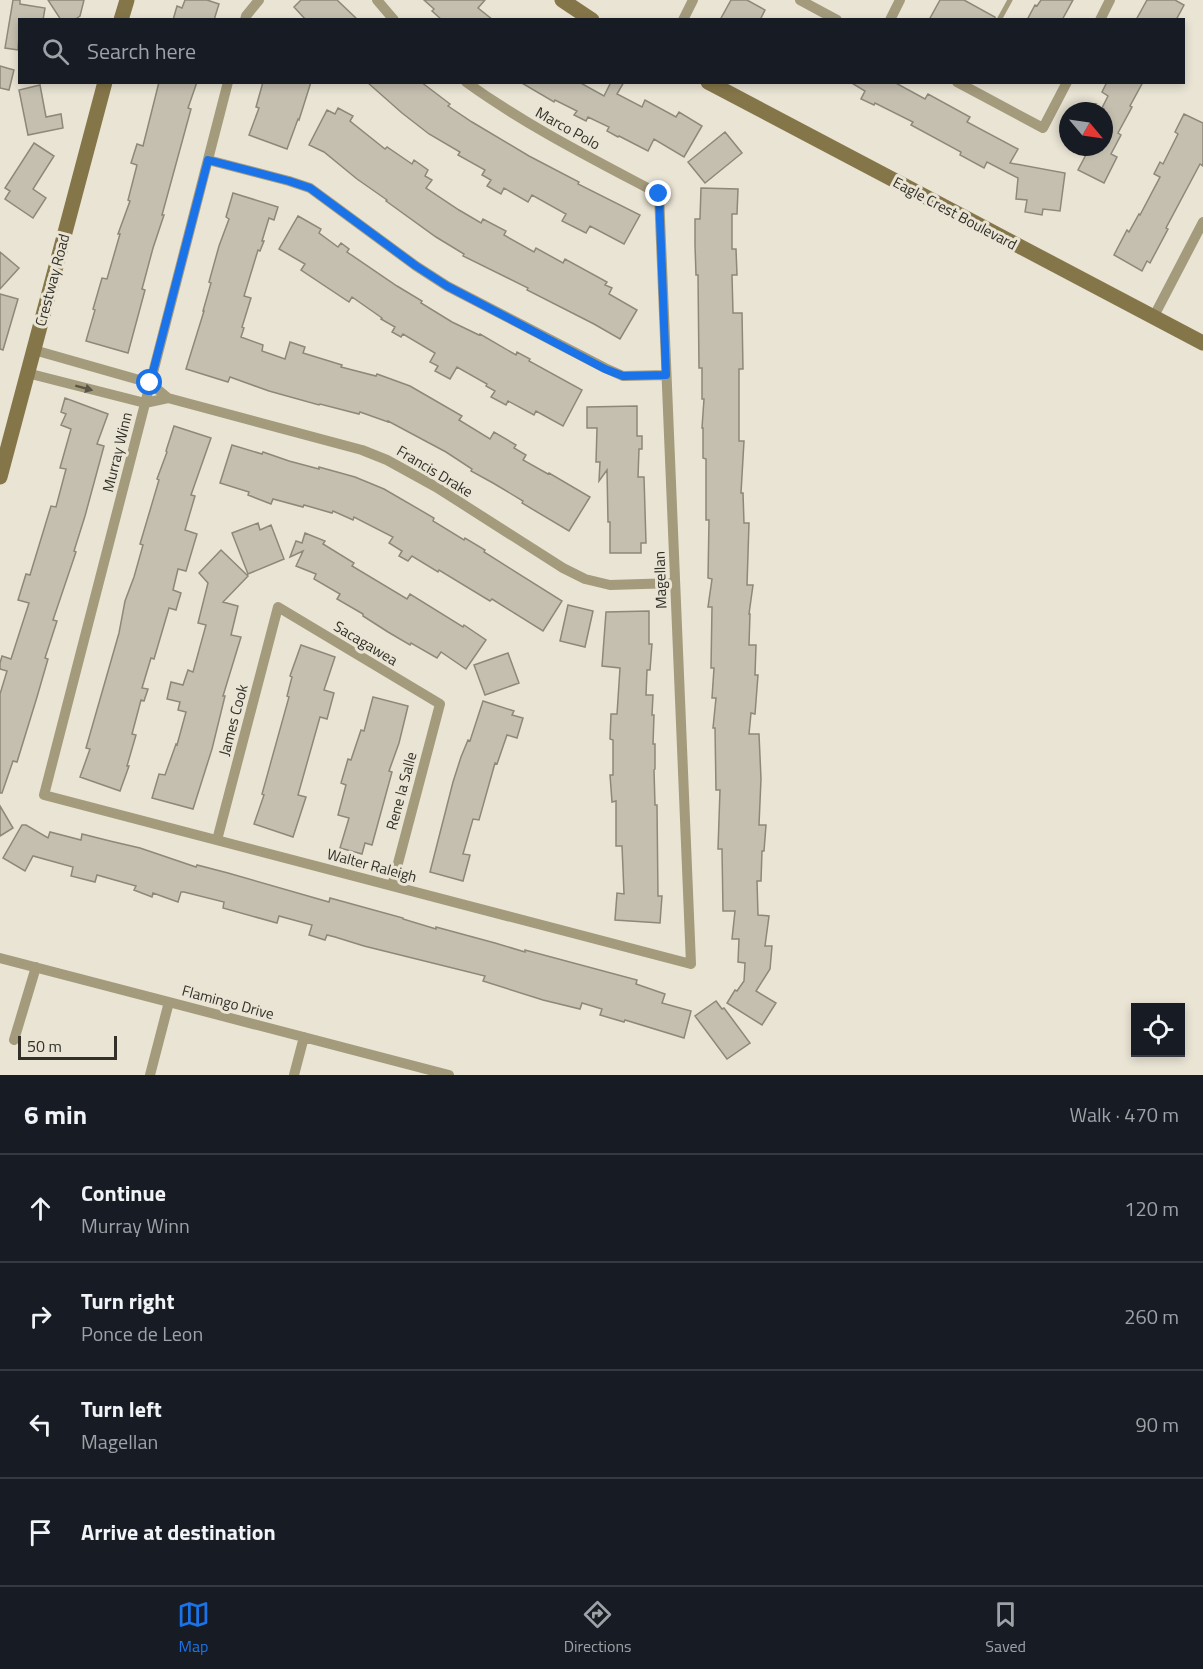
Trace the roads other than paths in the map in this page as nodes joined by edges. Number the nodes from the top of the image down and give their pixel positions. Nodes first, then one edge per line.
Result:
1 (127, 0) edge
2 (259, 0) edge
3 (376, 0) edge
4 (562, 0) edge
5 (693, 0) edge
6 (800, 0) edge
7 (900, 0) edge
8 (1010, 0) edge
9 (1110, 0) edge
10 (122, 18) edge
11 (246, 18) edge
12 (392, 18) edge
13 (589, 18) edge
14 (684, 18) edge
15 (833, 18) edge
16 (891, 18) edge
17 (1000, 18) edge
18 (1101, 18) edge
19 (104, 84) edge
20 (227, 84) edge
21 (469, 84) edge
22 (712, 84) edge
23 (961, 84) edge
24 (1066, 84) edge
25 (208, 160) junction
26 (659, 194) joint
27 (1203, 222) edge
28 (1153, 318) junction
29 (1203, 343) edge
30 (33, 350) junction
31 (27, 373) junction
32 (666, 375) junction
33 (150, 383) junction
34 (168, 398) junction
35 (145, 404) junction
36 (0, 477) edge
37 (675, 583) junction
38 (278, 607) joint
39 (440, 704) joint
40 (44, 795) joint
41 (217, 840) junction
42 (392, 886) junction
43 (0, 958) edge
44 (691, 964) joint
45 (36, 968) junction
46 (169, 1002) junction
47 (304, 1037) junction
48 (14, 1040) dead end
49 (150, 1075) edge
50 (294, 1075) edge
51 (449, 1075) edge

1 - 10 main road
2 - 11 street
3 - 12 street
4 - 13 main road
5 - 14 street
6 - 15 street
7 - 16 street
8 - 17 lane
9 - 18 street
19 - 30 main road, Crestway Road
20 - 25 street, Murray Winn
21 - 26 street, Marco Polo
22 - 28 main road, Eagle Crest Boulevard
23 - 24 street
25 - 32 street
25 - 33 street, Murray Winn
26 - 32 street, Magellan
27 - 28 street
28 - 29 main road, Eagle Crest Boulevard
30 - 31 main road, Crestway Road
30 - 33 street, Francis Drake
31 -> 35 street, Francis Drake
31 - 36 main road, Crestway Road
32 - 37 street, Magellan
33 - 34 street, Francis Drake
33 - 35 street, Murray Winn
34 - 35 street, Francis Drake
34 - 37 street, Francis Drake
35 - 40 street, Murray Winn
37 - 44 street, Magellan
38 - 39 street, Sacagawea
38 - 41 street, James Cook
39 - 42 street, Rene la Salle
40 - 41 street, Walter Raleigh
41 - 42 street, Walter Raleigh
42 - 44 street, Walter Raleigh
43 - 45 street, Flamingo Drive
45 - 46 street, Flamingo Drive
45 - 48 street
46 - 47 street, Flamingo Drive
46 - 49 street
47 - 50 street
47 - 51 street, Flamingo Drive

